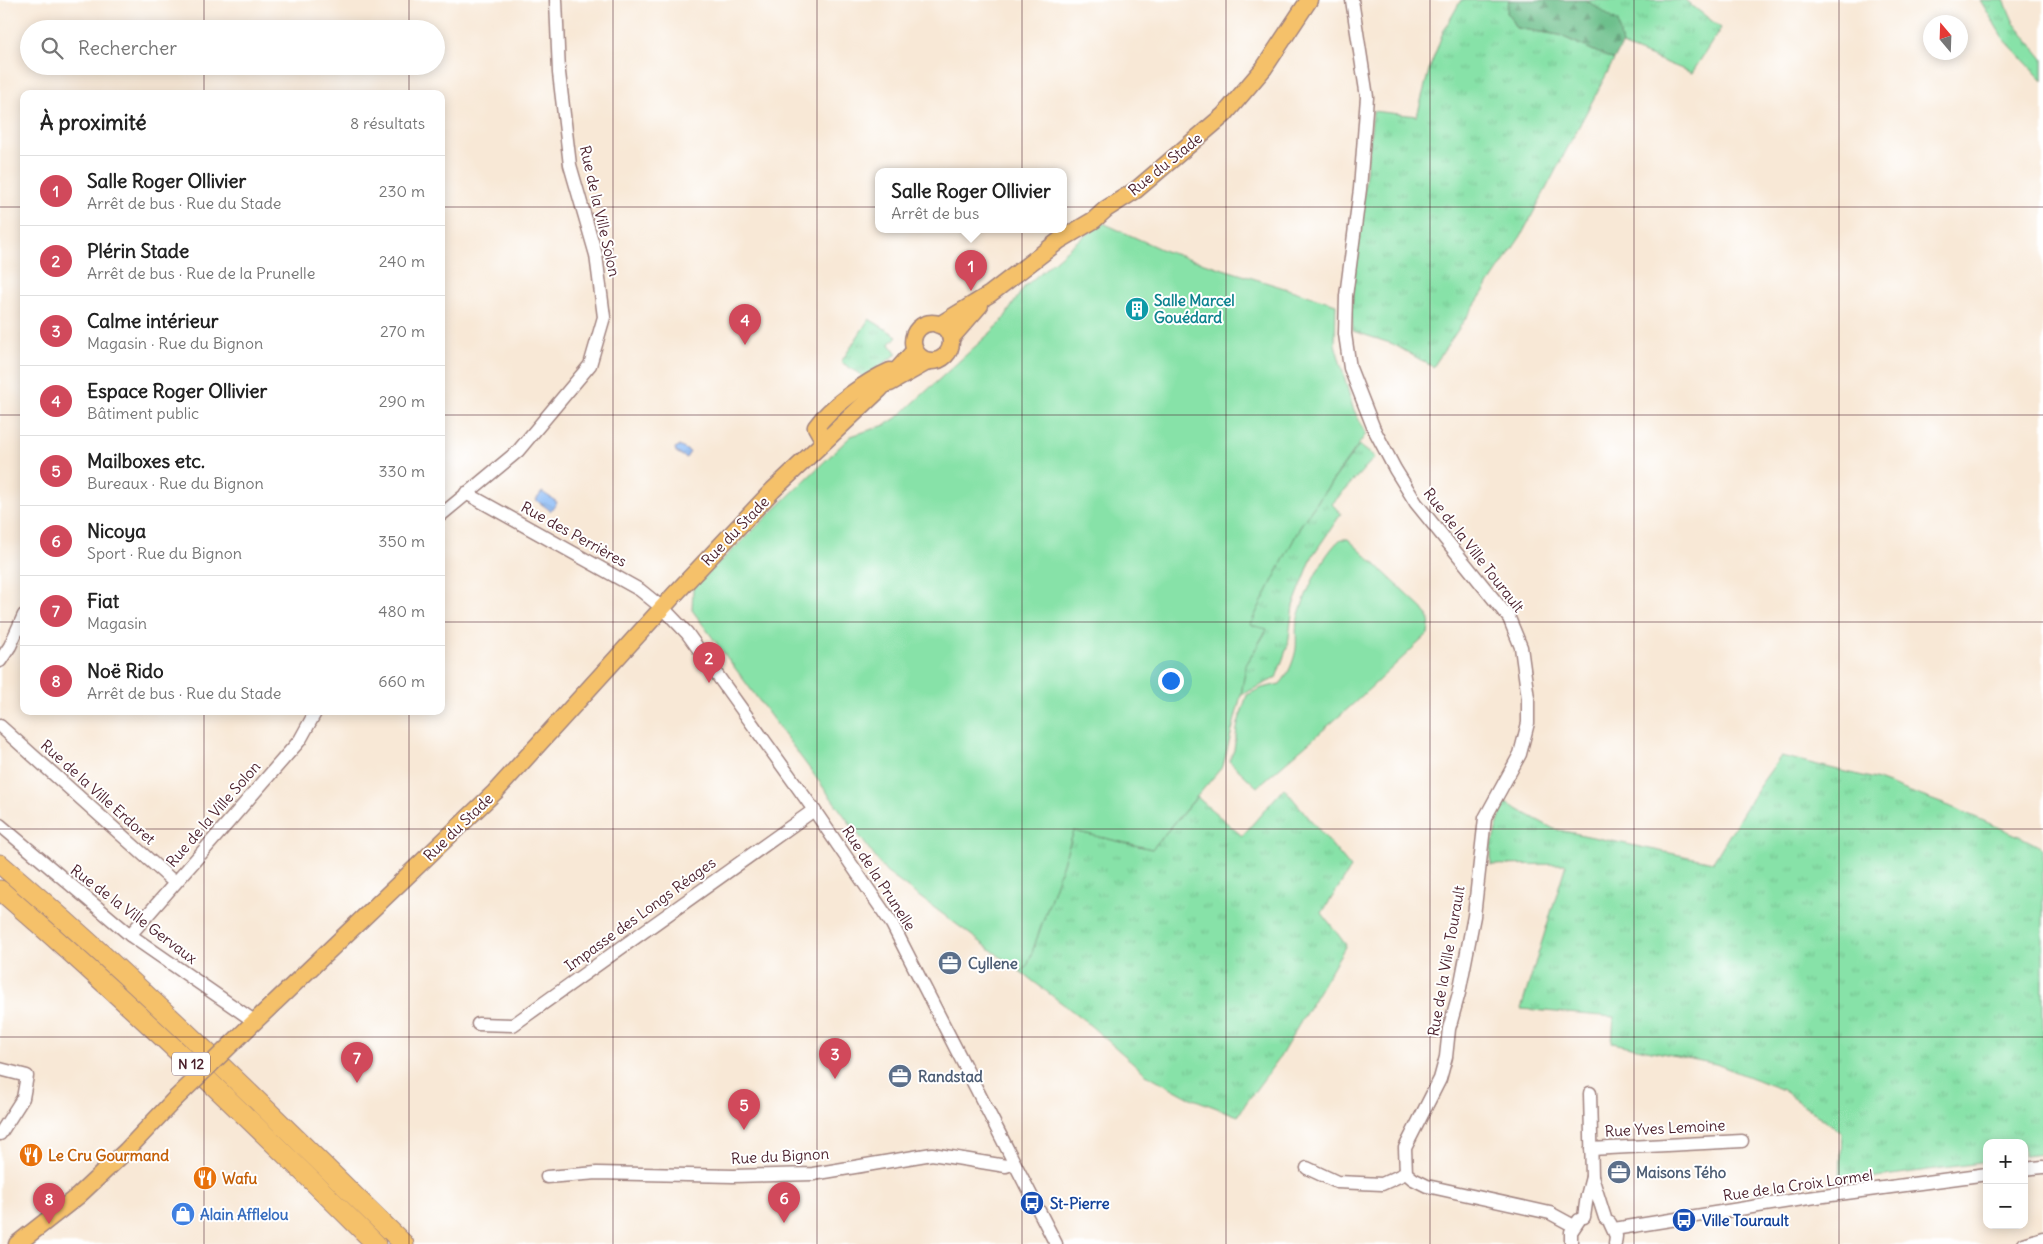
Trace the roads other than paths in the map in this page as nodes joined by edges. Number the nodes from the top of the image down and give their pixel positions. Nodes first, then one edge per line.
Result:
1 (556, 0) edge
2 (1308, 0) edge
3 (1352, 0) edge
4 (990, 294) junction
5 (938, 325) junction
6 (950, 338) junction
7 (915, 350) junction
8 (929, 361) junction
9 (899, 367) junction
10 (880, 389) junction
11 (820, 434) junction
12 (466, 494) junction
13 (445, 512) edge
14 (662, 608) junction
15 (20, 624) edge
16 (0, 661) edge
17 (314, 715) edge
18 (0, 726) edge
19 (814, 810) junction
20 (0, 825) edge
21 (0, 864) edge
22 (175, 883) junction
23 (0, 890) edge
24 (130, 935) junction
25 (478, 1024) dead end
26 (251, 1025) junction
27 (0, 1068) edge
28 (1590, 1093) dead end
29 (0, 1134) edge
30 (1742, 1141) dead end
31 (1591, 1149) junction
32 (1013, 1163) junction
33 (2043, 1167) edge
34 (1307, 1168) dead end
35 (2028, 1169) edge
36 (1406, 1173) junction
37 (1983, 1175) edge
38 (547, 1177) dead end
39 (1592, 1177) junction
40 (1584, 1217) junction
41 (1605, 1218) junction
42 (1574, 1226) junction
43 (1614, 1228) junction
44 (2043, 1238) edge
45 (17, 1244) edge
46 (376, 1244) edge
47 (404, 1244) edge
48 (1056, 1244) edge
49 (1571, 1244) edge
50 (1616, 1244) edge
51 (2024, 1244) edge

1 - 12 street, Rue de la Ville Solon
2 - 4 main road, Rue du Stade
3 - 36 street, Rue de la Ville Tourault
4 - 5 main road, Rue du Stade
4 - 6 main road, Rue du Stade
5 - 6 main road
5 - 7 main road, Rue du Stade
6 - 8 main road, Rue du Stade
7 - 8 main road
7 - 9 main road, Rue du Stade
8 - 10 main road, Rue du Stade
9 - 10 main road, Rue du Stade
9 - 11 main road
10 - 11 main road, Rue du Stade
11 - 14 main road, Rue du Stade
12 - 13 street, Rue de la Ville Solon
12 - 14 street, Rue des Perrières
14 - 19 street, Rue de la Prunelle
14 - 26 main road, Rue du Stade
15 - 16 street
17 - 22 street, Rue de la Ville Solon
18 - 22 street, Rue de la Ville Erdoret
19 - 25 street, Impasse des Longs Réages
19 - 32 street, Rue de la Prunelle
20 - 24 street, Rue de la Ville Gervaux
21 - 47 highway, N 12
22 - 24 street, Rue de la Ville Solon
23 - 46 highway, N 12
24 - 26 street, Rue de la Ville Gervaux
26 - 45 main road, Rue du Stade, bridge
27 - 29 street
28 - 31 street, Rue Yves Lemoine
30 - 31 street, Rue Yves Lemoine
31 - 39 street, Rue Yves Lemoine
32 - 38 street, Rue du Bignon
32 - 48 street, Rue de la Prunelle
33 - 35 street
34 - 36 street
36 - 42 street
37 - 43 street, Rue de la Croix Lormel
39 - 40 street, Rue Yves Lemoine
39 - 41 street, Rue Yves Lemoine
40 - 41 street
40 - 42 street
41 - 43 street
42 - 49 street
43 - 50 street
44 - 51 street

